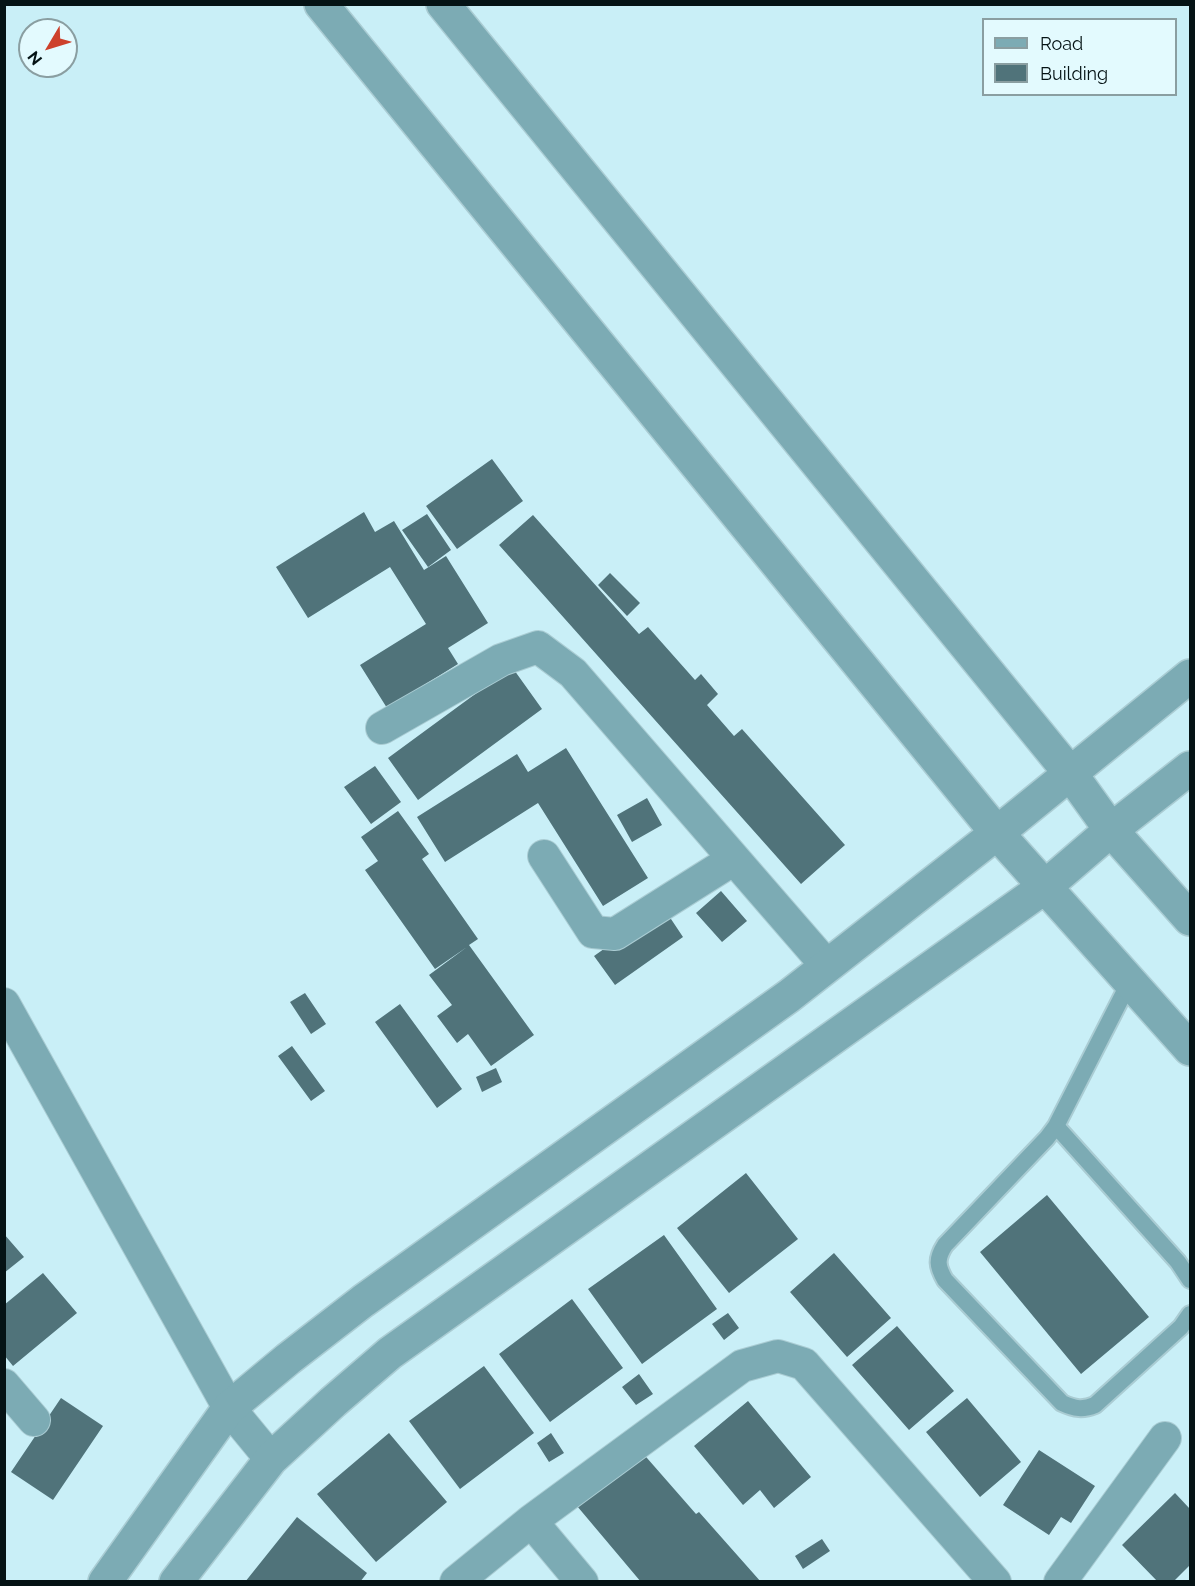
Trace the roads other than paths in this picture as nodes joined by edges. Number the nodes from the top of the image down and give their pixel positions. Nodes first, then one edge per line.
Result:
1 (321, 4) edge
2 (443, 4) edge
3 (1191, 675) edge
4 (382, 728) dead end
5 (1191, 768) edge
6 (1070, 773) junction
7 (1111, 830) junction
8 (997, 833) junction
9 (544, 856) dead end
10 (734, 859) junction
11 (1046, 886) junction
12 (1191, 919) edge
13 (827, 966) junction
14 (1130, 981) junction
15 (4, 1004) edge
16 (1191, 1049) edge
17 (1056, 1126) junction
18 (1191, 1280) edge
19 (1191, 1314) edge
20 (4, 1385) edge
21 (229, 1408) junction
22 (34, 1419) dead end
23 (1165, 1438) dead end
24 (271, 1459) junction
25 (531, 1521) junction
26 (105, 1581) edge
27 (176, 1581) edge
28 (456, 1581) edge
29 (582, 1581) edge
30 (995, 1581) edge
31 (1060, 1581) edge

1 - 8 street
2 - 6 street
3 - 6 street
4 - 10 street
5 - 7 street
6 - 7 street
6 - 8 street
7 - 11 street
7 - 12 street
8 - 11 street
8 - 13 street
9 - 10 street
10 - 13 street
11 - 14 street
11 - 24 street
13 - 21 street
14 - 16 street
14 - 17 lane
15 - 21 street
17 - 18 lane
17 - 19 lane
20 - 22 street
21 - 24 street
21 - 26 street
23 - 31 street
24 - 27 street
25 - 28 street
25 - 29 street
25 - 30 street

